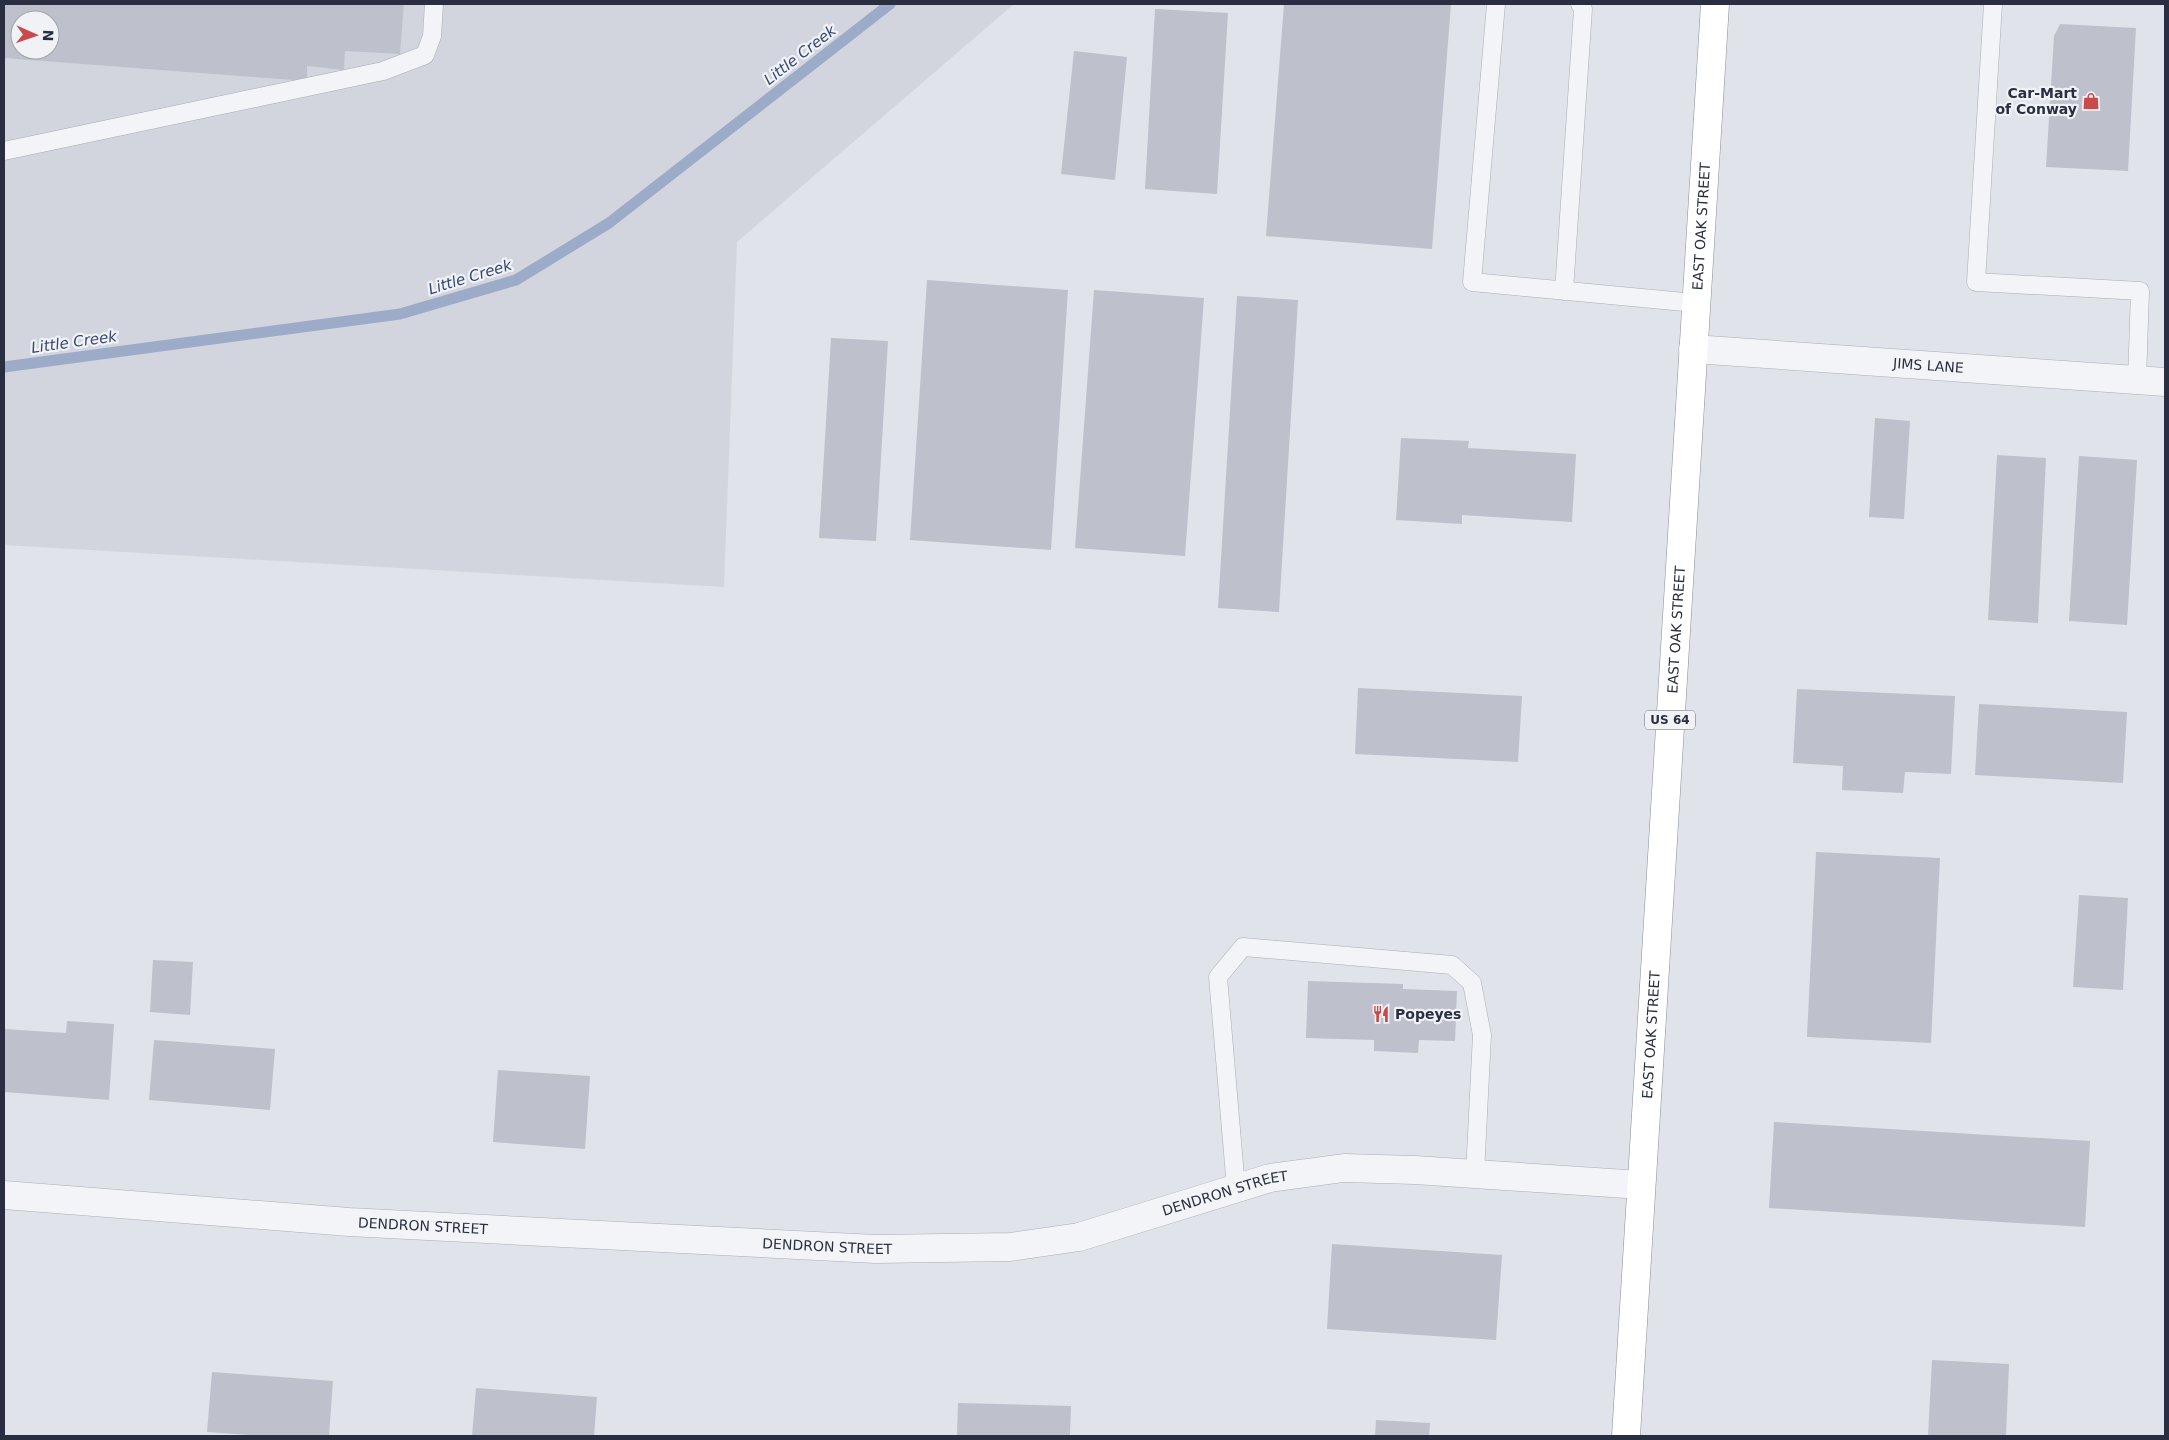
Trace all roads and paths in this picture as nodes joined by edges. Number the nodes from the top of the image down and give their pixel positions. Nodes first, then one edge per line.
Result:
1 (434, 4) edge
2 (1496, 4) edge
3 (1580, 4) edge
4 (1715, 4) edge
5 (1993, 4) edge
6 (4, 151) edge
7 (1564, 291) junction
8 (1695, 303) junction
9 (1693, 349) junction
10 (2136, 381) junction
11 (2165, 382) edge
12 (1475, 1174) junction
13 (1641, 1185) junction
14 (1236, 1188) junction
15 (4, 1195) edge
16 (1626, 1436) edge

1 - 6 lane
2 - 7 lane
3 - 7 lane
4 - 8 highway, EAST OAK STREET / US 64
5 - 10 lane
7 - 8 lane
8 - 9 highway, EAST OAK STREET / US 64
9 - 10 street, JIMS LANE
9 - 13 highway, EAST OAK STREET / US 64
10 - 11 street, JIMS LANE
12 - 13 street, DENDRON STREET
12 - 14 street, DENDRON STREET
12 - 14 lane
13 - 16 highway, EAST OAK STREET / US 64
14 - 15 street, DENDRON STREET

